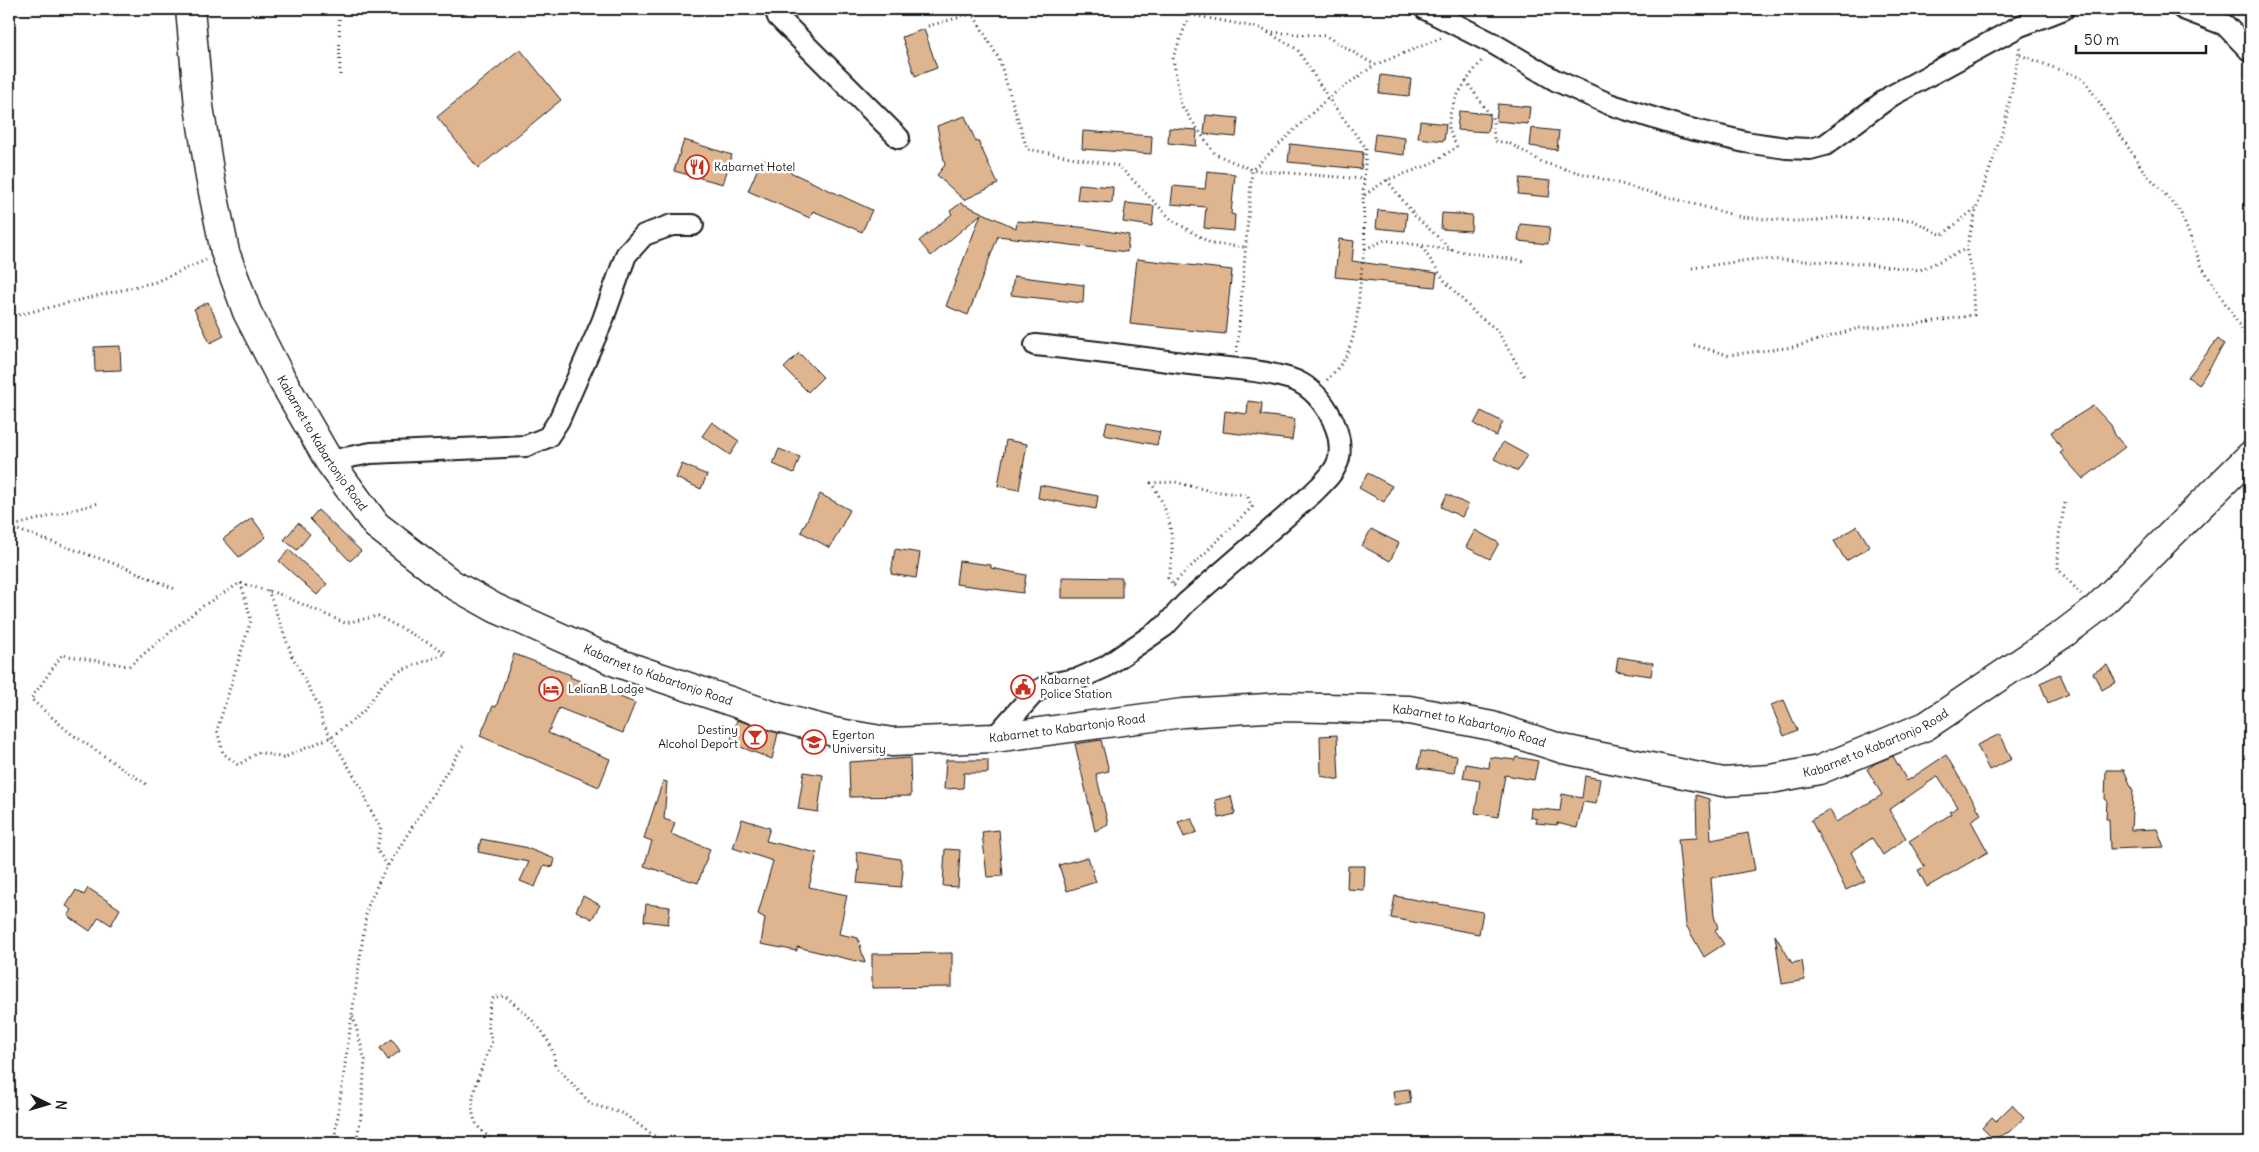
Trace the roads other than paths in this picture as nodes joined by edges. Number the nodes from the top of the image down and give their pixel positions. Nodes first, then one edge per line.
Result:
1 (190, 9) edge
2 (775, 9) edge
3 (1425, 9) edge
4 (2064, 9) edge
5 (2183, 9) edge
6 (2250, 50) edge
7 (899, 138) dead end
8 (693, 225) dead end
9 (1035, 345) dead end
10 (2250, 456) edge
11 (330, 461) junction
12 (994, 738) junction

1 - 11 main road, Kabarnet to Kabartonjo Road
2 - 7 street
3 - 4 street
5 - 6 street
8 - 11 street
9 - 12 street
10 - 12 main road, Kabarnet to Kabartonjo Road
11 - 12 main road, Kabarnet to Kabartonjo Road

